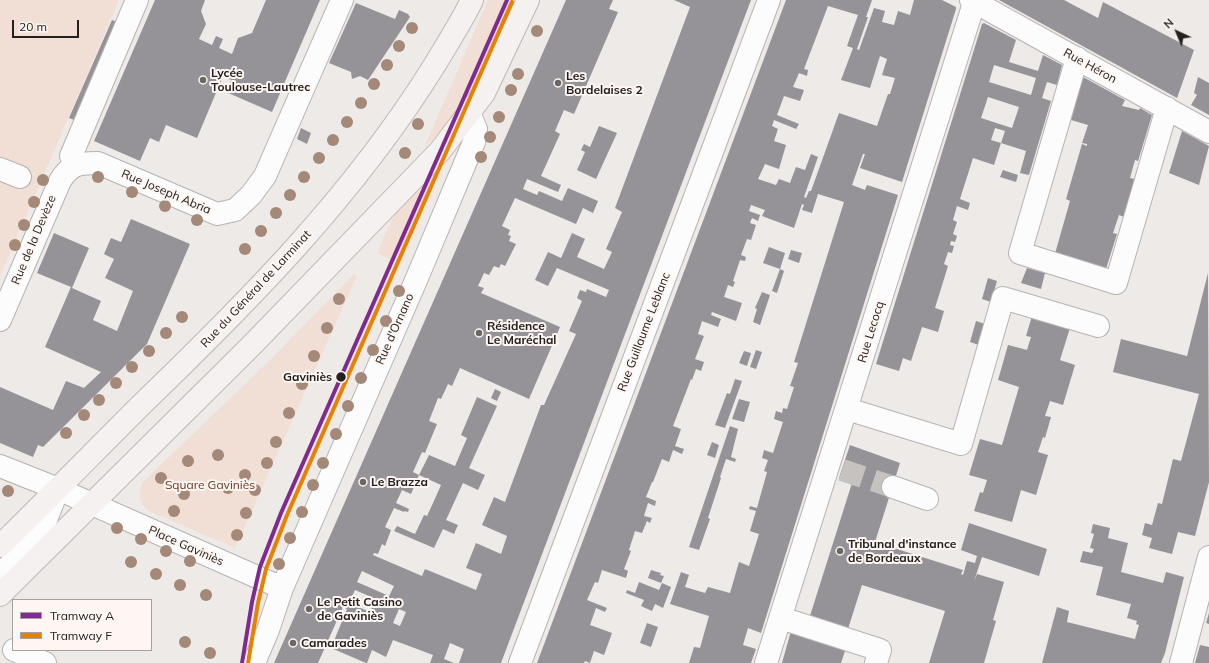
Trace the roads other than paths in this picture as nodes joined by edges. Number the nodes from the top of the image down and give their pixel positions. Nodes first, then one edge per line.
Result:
1 (137, 0) edge
2 (342, 0) edge
3 (472, 0) edge
4 (528, 0) edge
5 (769, 0) edge
6 (974, 1) edge
7 (1076, 58) junction
8 (1166, 108) junction
9 (469, 113) junction
10 (1209, 132) edge
11 (76, 165) junction
12 (0, 169) edge
13 (20, 178) dead end
14 (0, 320) edge
15 (1098, 326) dead end
16 (847, 409) junction
17 (0, 466) edge
18 (893, 487) tunnel mouth
19 (58, 489) junction
20 (927, 499) dead end
21 (91, 505) junction
22 (0, 546) edge
23 (1209, 557) edge
24 (0, 575) edge
25 (282, 588) junction
26 (0, 595) edge
27 (781, 618) junction
28 (0, 644) edge
29 (12, 650) edge
30 (15, 651) edge
31 (44, 663) edge
32 (254, 663) edge
33 (520, 663) edge
34 (766, 663) edge
35 (876, 663) edge
36 (1181, 663) edge

1 - 11 street
2 - 11 street, Rue Joseph Abria
3 - 19 main road, Rue du Général de Larminat
4 - 9 main road
5 - 33 street, Rue Guillaume Leblanc
6 - 7 street, Rue Héron
6 - 16 street, Rue Lecocq
7 - 8 street, Rue Héron
7 - 8 street
8 - 10 street, Rue Héron
9 - 21 main road
9 - 25 street, Rue d'Ornano
11 - 14 street, Rue de la Devèze
12 - 13 street
15 - 16 street
16 - 27 street, Rue Lecocq
17 - 19 street
18 - 20 street
19 - 21 street, Place Gaviniès
19 - 22 main road, Rue du Général de Larminat
19 - 24 street
21 - 25 street, Place Gaviniès
21 - 26 main road
23 - 36 street
25 - 32 street, Rue d'Ornano
27 - 34 street, Rue Lecocq
27 - 35 street
28 - 29 street
30 - 31 street

